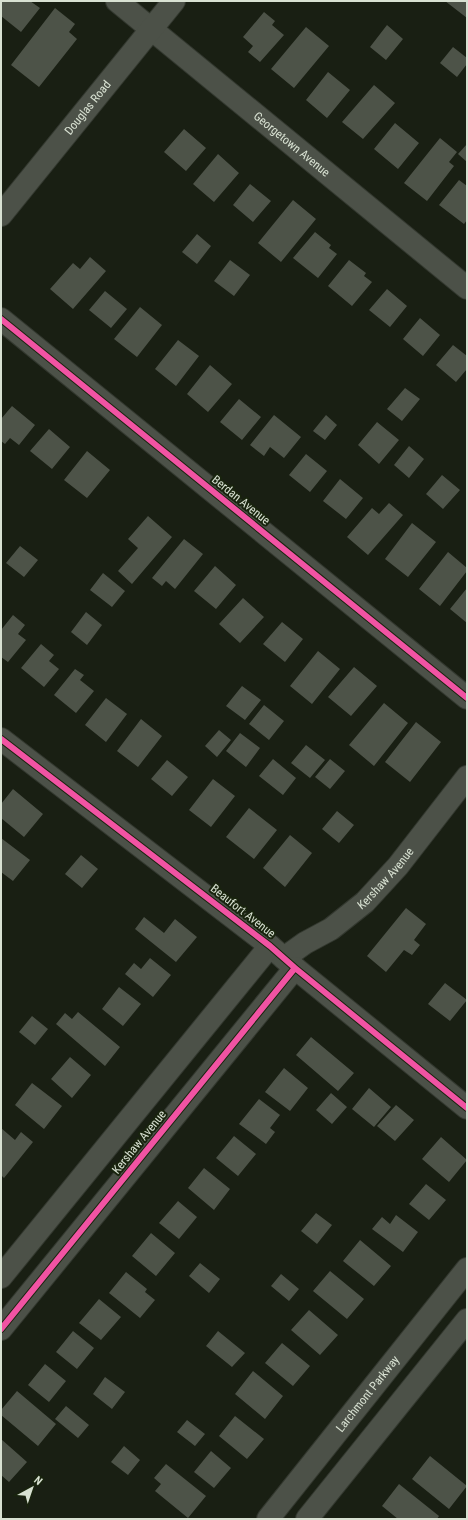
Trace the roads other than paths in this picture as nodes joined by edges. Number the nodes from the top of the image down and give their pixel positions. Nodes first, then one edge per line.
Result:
1 (117, 1) edge
2 (174, 1) edge
3 (151, 29) junction
4 (1, 215) edge
5 (467, 288) edge
6 (1, 319) edge
7 (467, 698) edge
8 (1, 739) edge
9 (467, 777) edge
10 (283, 957) junction
11 (467, 1108) edge
12 (467, 1269) edge
13 (1, 1277) edge
14 (467, 1320) edge
15 (1, 1329) edge
16 (268, 1519) edge
17 (307, 1519) edge

1 - 3 street, Georgetown Avenue
2 - 3 street, Douglas Road
3 - 4 street, Douglas Road
3 - 5 street, Georgetown Avenue
6 - 7 street, Berdan Avenue
8 - 10 street, Beaufort Avenue
9 - 10 street, Kershaw Avenue
10 - 11 street, Beaufort Avenue
10 - 13 street, Kershaw Avenue
10 - 15 street, Kershaw Avenue
12 - 16 street, Larchmont Parkway
14 - 17 street

